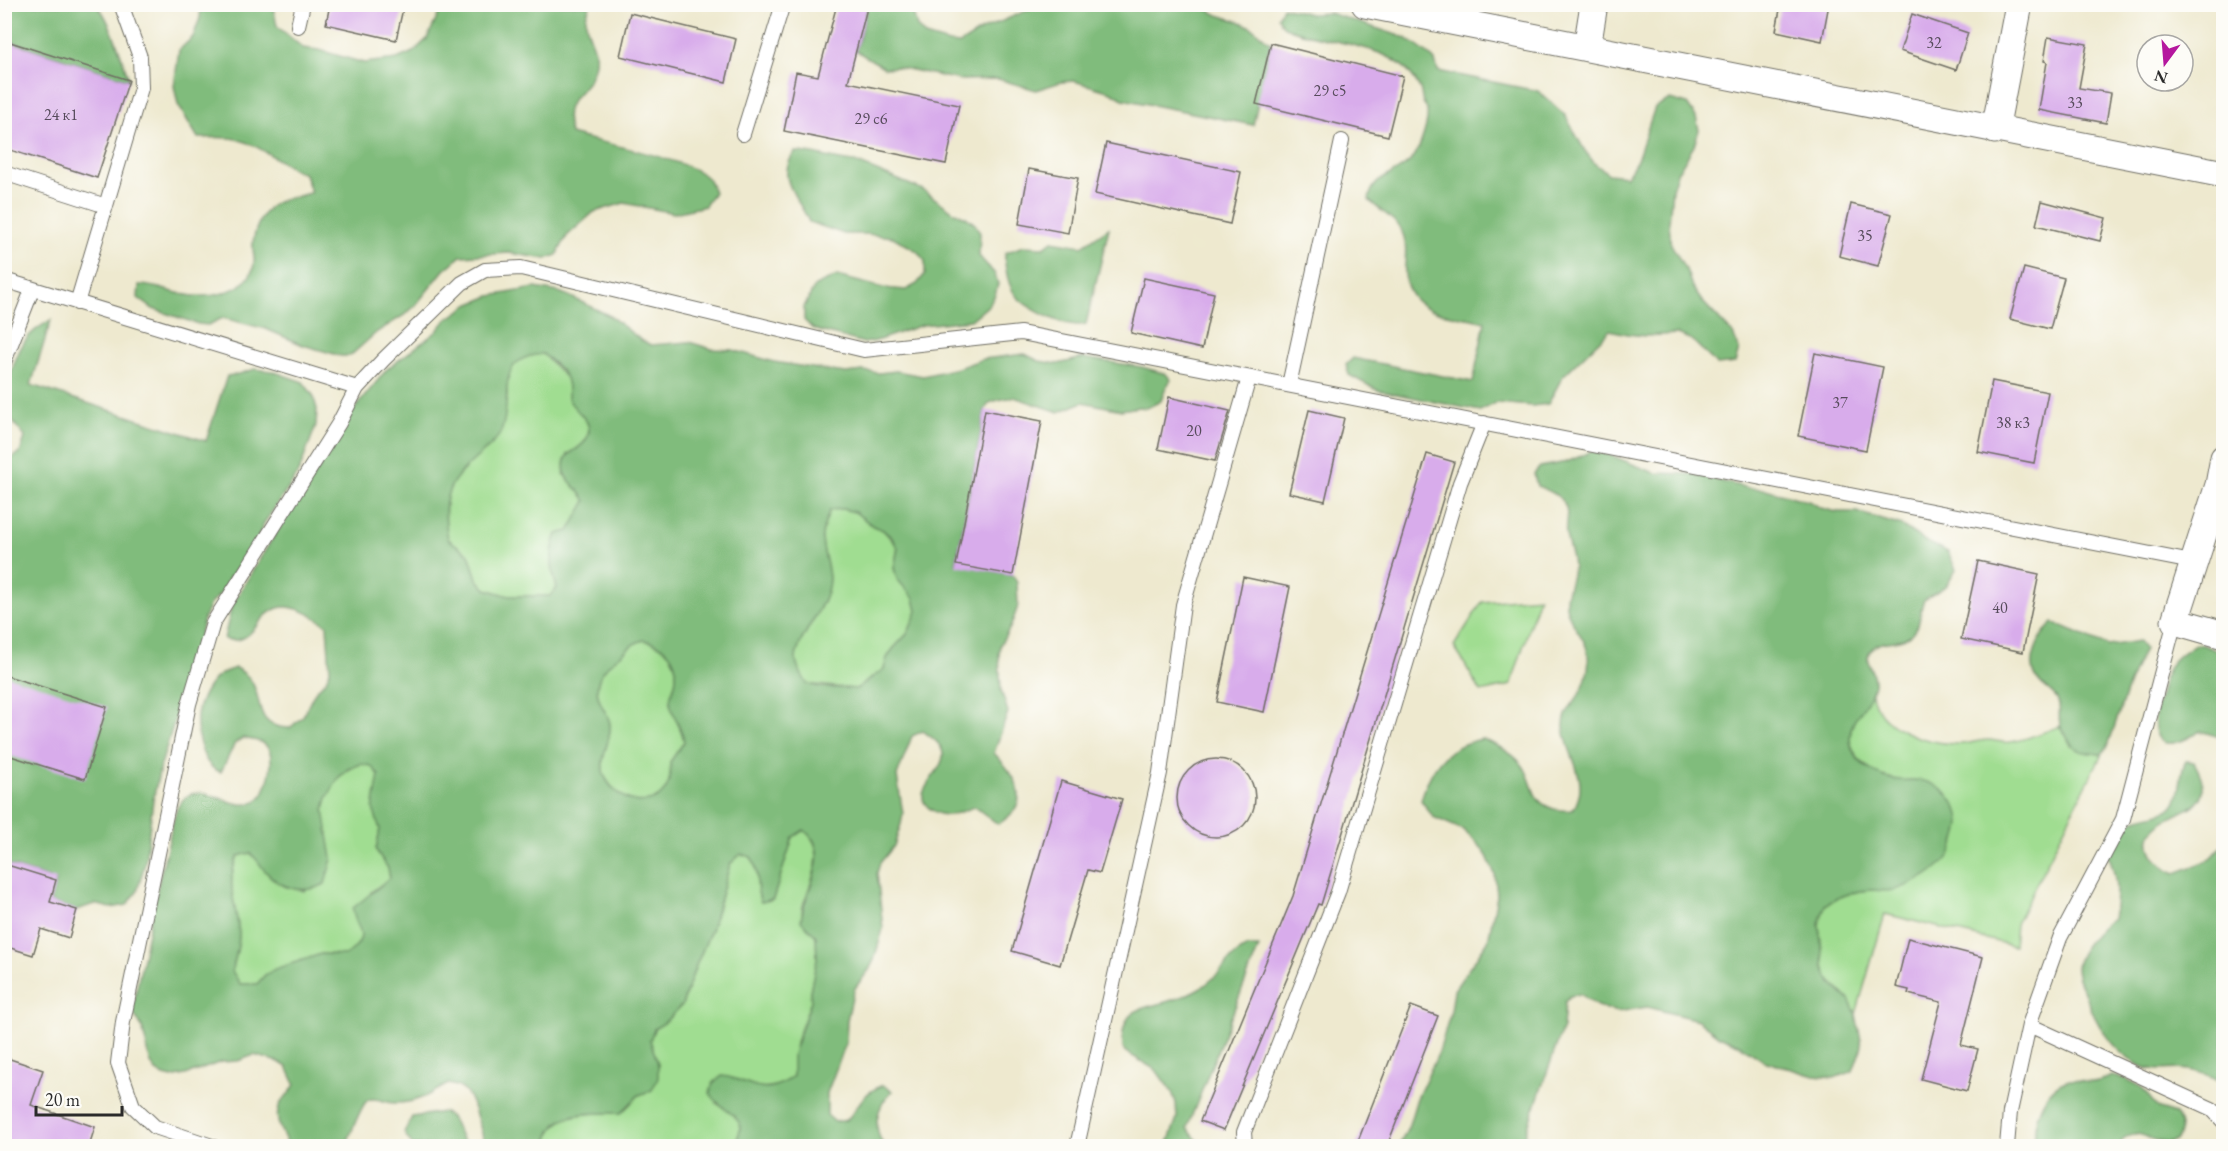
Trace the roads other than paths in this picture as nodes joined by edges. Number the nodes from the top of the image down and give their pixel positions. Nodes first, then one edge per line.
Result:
1 (121, 4) edge
2 (303, 4) edge
3 (783, 4) edge
4 (1365, 4) edge
5 (1594, 4) edge
6 (2019, 4) edge
7 (298, 26) dead end
8 (1587, 48) junction
9 (1995, 130) junction
10 (744, 134) dead end
11 (1341, 141) dead end
12 (4, 173) edge
13 (2223, 174) edge
14 (106, 206) junction
15 (4, 280) edge
16 (32, 290) junction
17 (77, 303) junction
18 (4, 362) edge
19 (1249, 378) junction
20 (1289, 385) junction
21 (357, 388) junction
22 (1485, 423) junction
23 (2223, 458) edge
24 (2192, 562) junction
25 (2175, 621) junction
26 (2223, 635) edge
27 (2029, 1025) junction
28 (2223, 1122) edge
29 (1078, 1142) dead end
30 (212, 1146) edge
31 (1245, 1146) edge
32 (2007, 1146) edge

1 - 14 lane
2 - 7 lane
3 - 10 lane
4 - 8 street
5 - 8 street
6 - 9 street
8 - 9 street
9 - 13 street
11 - 20 lane
12 - 14 lane
14 - 17 lane
15 - 16 lane
16 - 17 lane
16 - 18 lane
17 - 21 lane
19 - 20 lane
19 - 21 lane
19 - 29 lane
20 - 22 lane
21 - 30 lane
22 - 24 lane
22 - 31 lane
23 - 24 street
24 - 25 street
25 - 26 street
25 - 27 lane
27 - 28 lane
27 - 32 lane

